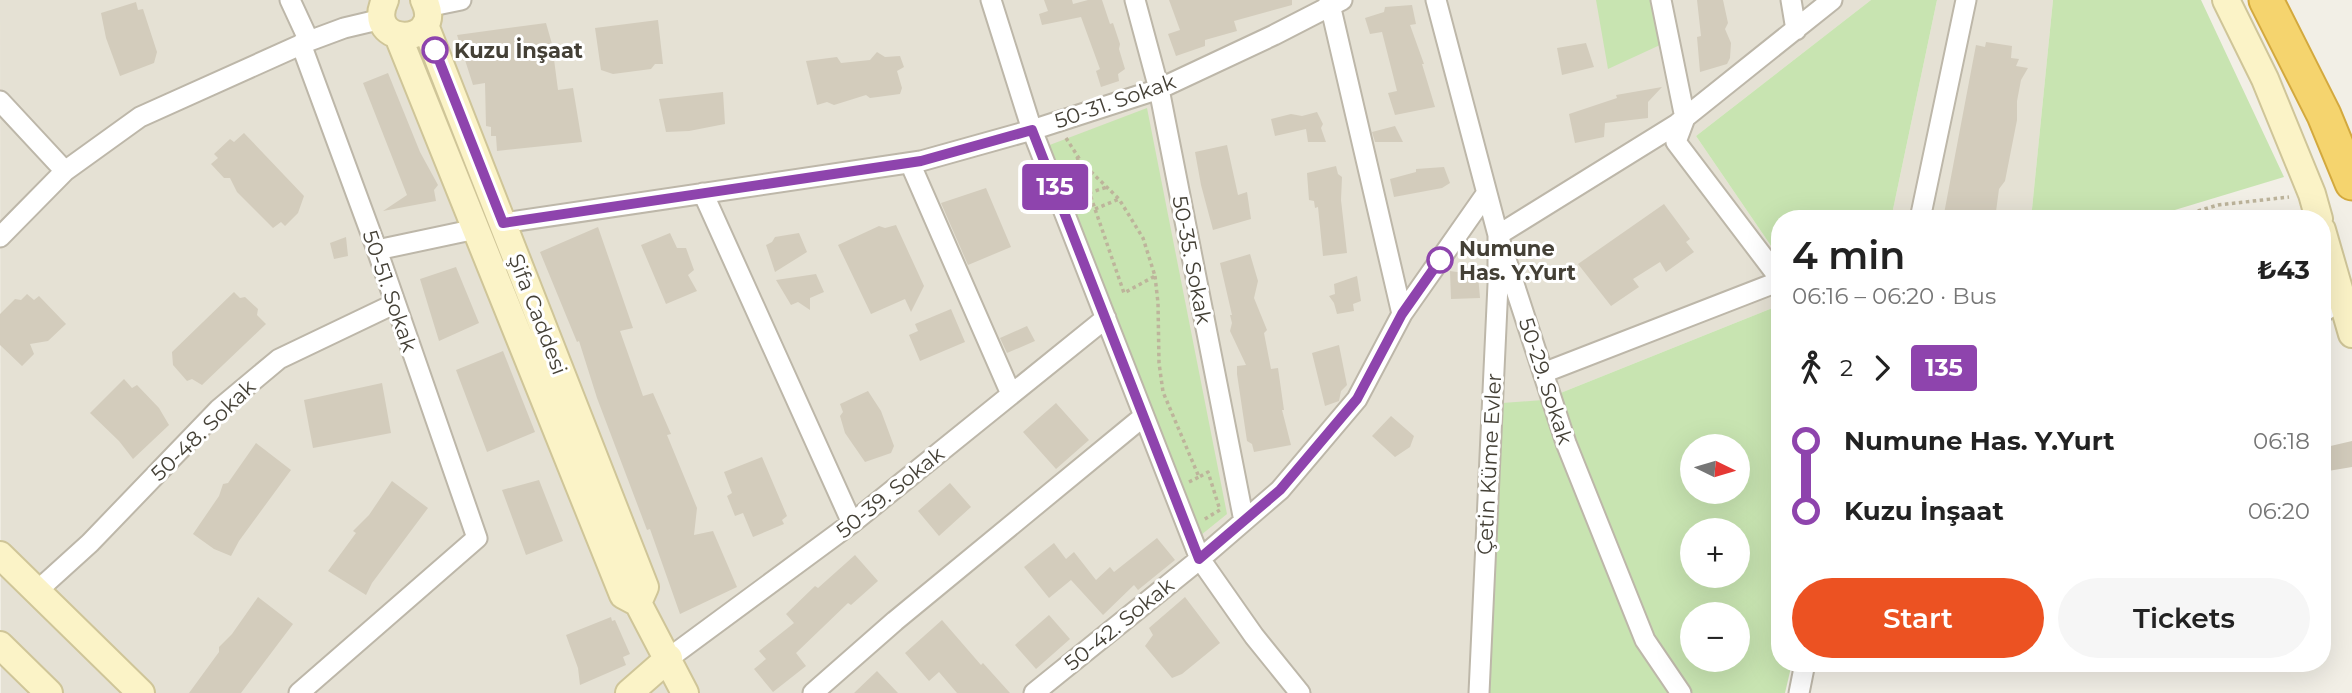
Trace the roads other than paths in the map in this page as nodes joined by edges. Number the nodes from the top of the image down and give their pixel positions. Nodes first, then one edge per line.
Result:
1 (290, 0) edge
2 (460, 0) edge
3 (991, 0) edge
4 (1136, 0) edge
5 (1436, 0) edge
6 (1661, 0) edge
7 (1791, 0) edge
8 (1832, 0) edge
9 (1966, 0) edge
10 (2226, 0) edge
11 (2266, 0) edge
12 (1334, 2) edge
13 (426, 10) edge
14 (388, 18) edge
15 (1796, 30) junction
16 (305, 42) junction
17 (1159, 89) junction
18 (0, 101) edge
19 (1685, 118) junction
20 (1032, 130) junction
21 (910, 163) junction
22 (65, 172) junction
23 (2352, 183) edge
24 (703, 193) junction
25 (1486, 194) junction
26 (2316, 206) edge
27 (1922, 210) edge
28 (503, 223) junction
29 (476, 229) junction
30 (1497, 235) junction
31 (0, 237) edge
32 (377, 250) junction
33 (1771, 268) edge
34 (1771, 284) edge
35 (394, 304) junction
36 (2332, 306) edge
37 (1402, 314) junction
38 (1106, 318) junction
39 (2352, 334) edge
40 (1543, 373) junction
41 (1011, 394) junction
42 (1144, 416) junction
43 (1244, 521) junction
44 (852, 523) junction
45 (0, 555) edge
46 (1199, 559) junction
47 (37, 591) junction
48 (638, 603) junction
49 (0, 645) edge
50 (669, 658) junction
51 (1803, 672) edge
52 (49, 693) edge
53 (141, 693) edge
54 (299, 693) edge
55 (629, 693) edge
56 (685, 693) edge
57 (813, 693) edge
58 (1034, 693) edge
59 (1300, 693) edge
60 (1479, 693) edge
61 (1681, 693) edge
62 (1799, 693) edge

1 - 16 street, 50-51. Sokak
2 - 13 street
3 - 20 street
4 - 17 street, 50-35. Sokak
5 - 25 street, 50-29. Sokak
6 - 19 street
7 - 15 street
8 - 15 street
9 - 27 street
10 - 26 street
11 - 23 highway
12 - 17 street, 50-31. Sokak
12 - 37 street
13 - 14 street
13 - 28 street, Şifa Caddesi
14 - 16 street
14 - 29 street, Şifa Caddesi
15 - 19 street
16 - 22 street
16 - 32 street, 50-51. Sokak
17 - 20 street, 50-31. Sokak
17 - 43 street, 50-35. Sokak
18 - 22 street
19 - 30 street
19 - 33 street
20 - 21 street, 50-31. Sokak
20 - 38 street
21 - 24 street, 50-31. Sokak
21 - 41 street
22 - 31 street
24 - 28 street, 50-31. Sokak
24 - 44 street
25 - 30 street, 50-29. Sokak
25 - 37 street, 50-42. Sokak
28 - 48 street, Şifa Caddesi
29 - 32 street
29 - 48 street, Şifa Caddesi
30 - 40 street, 50-29. Sokak
30 - 60 street, Çetin Küme Evler
32 - 35 street, 50-51. Sokak
34 - 40 street
35 - 47 street, 50-48. Sokak
35 - 54 street, 50-51. Sokak
36 - 39 street
37 - 43 street, 50-42. Sokak
38 - 41 street, 50-39. Sokak
38 - 42 street
40 - 61 street, 50-29. Sokak
41 - 44 street, 50-39. Sokak
42 - 46 street
42 - 57 street
43 - 46 street, 50-42. Sokak
44 - 50 street, 50-39. Sokak
45 - 47 street
46 - 58 street, 50-42. Sokak
46 - 59 street
47 - 53 street
48 - 50 street, Şifa Caddesi
49 - 52 street
50 - 55 street
50 - 56 street, Şifa Caddesi
51 - 62 street

